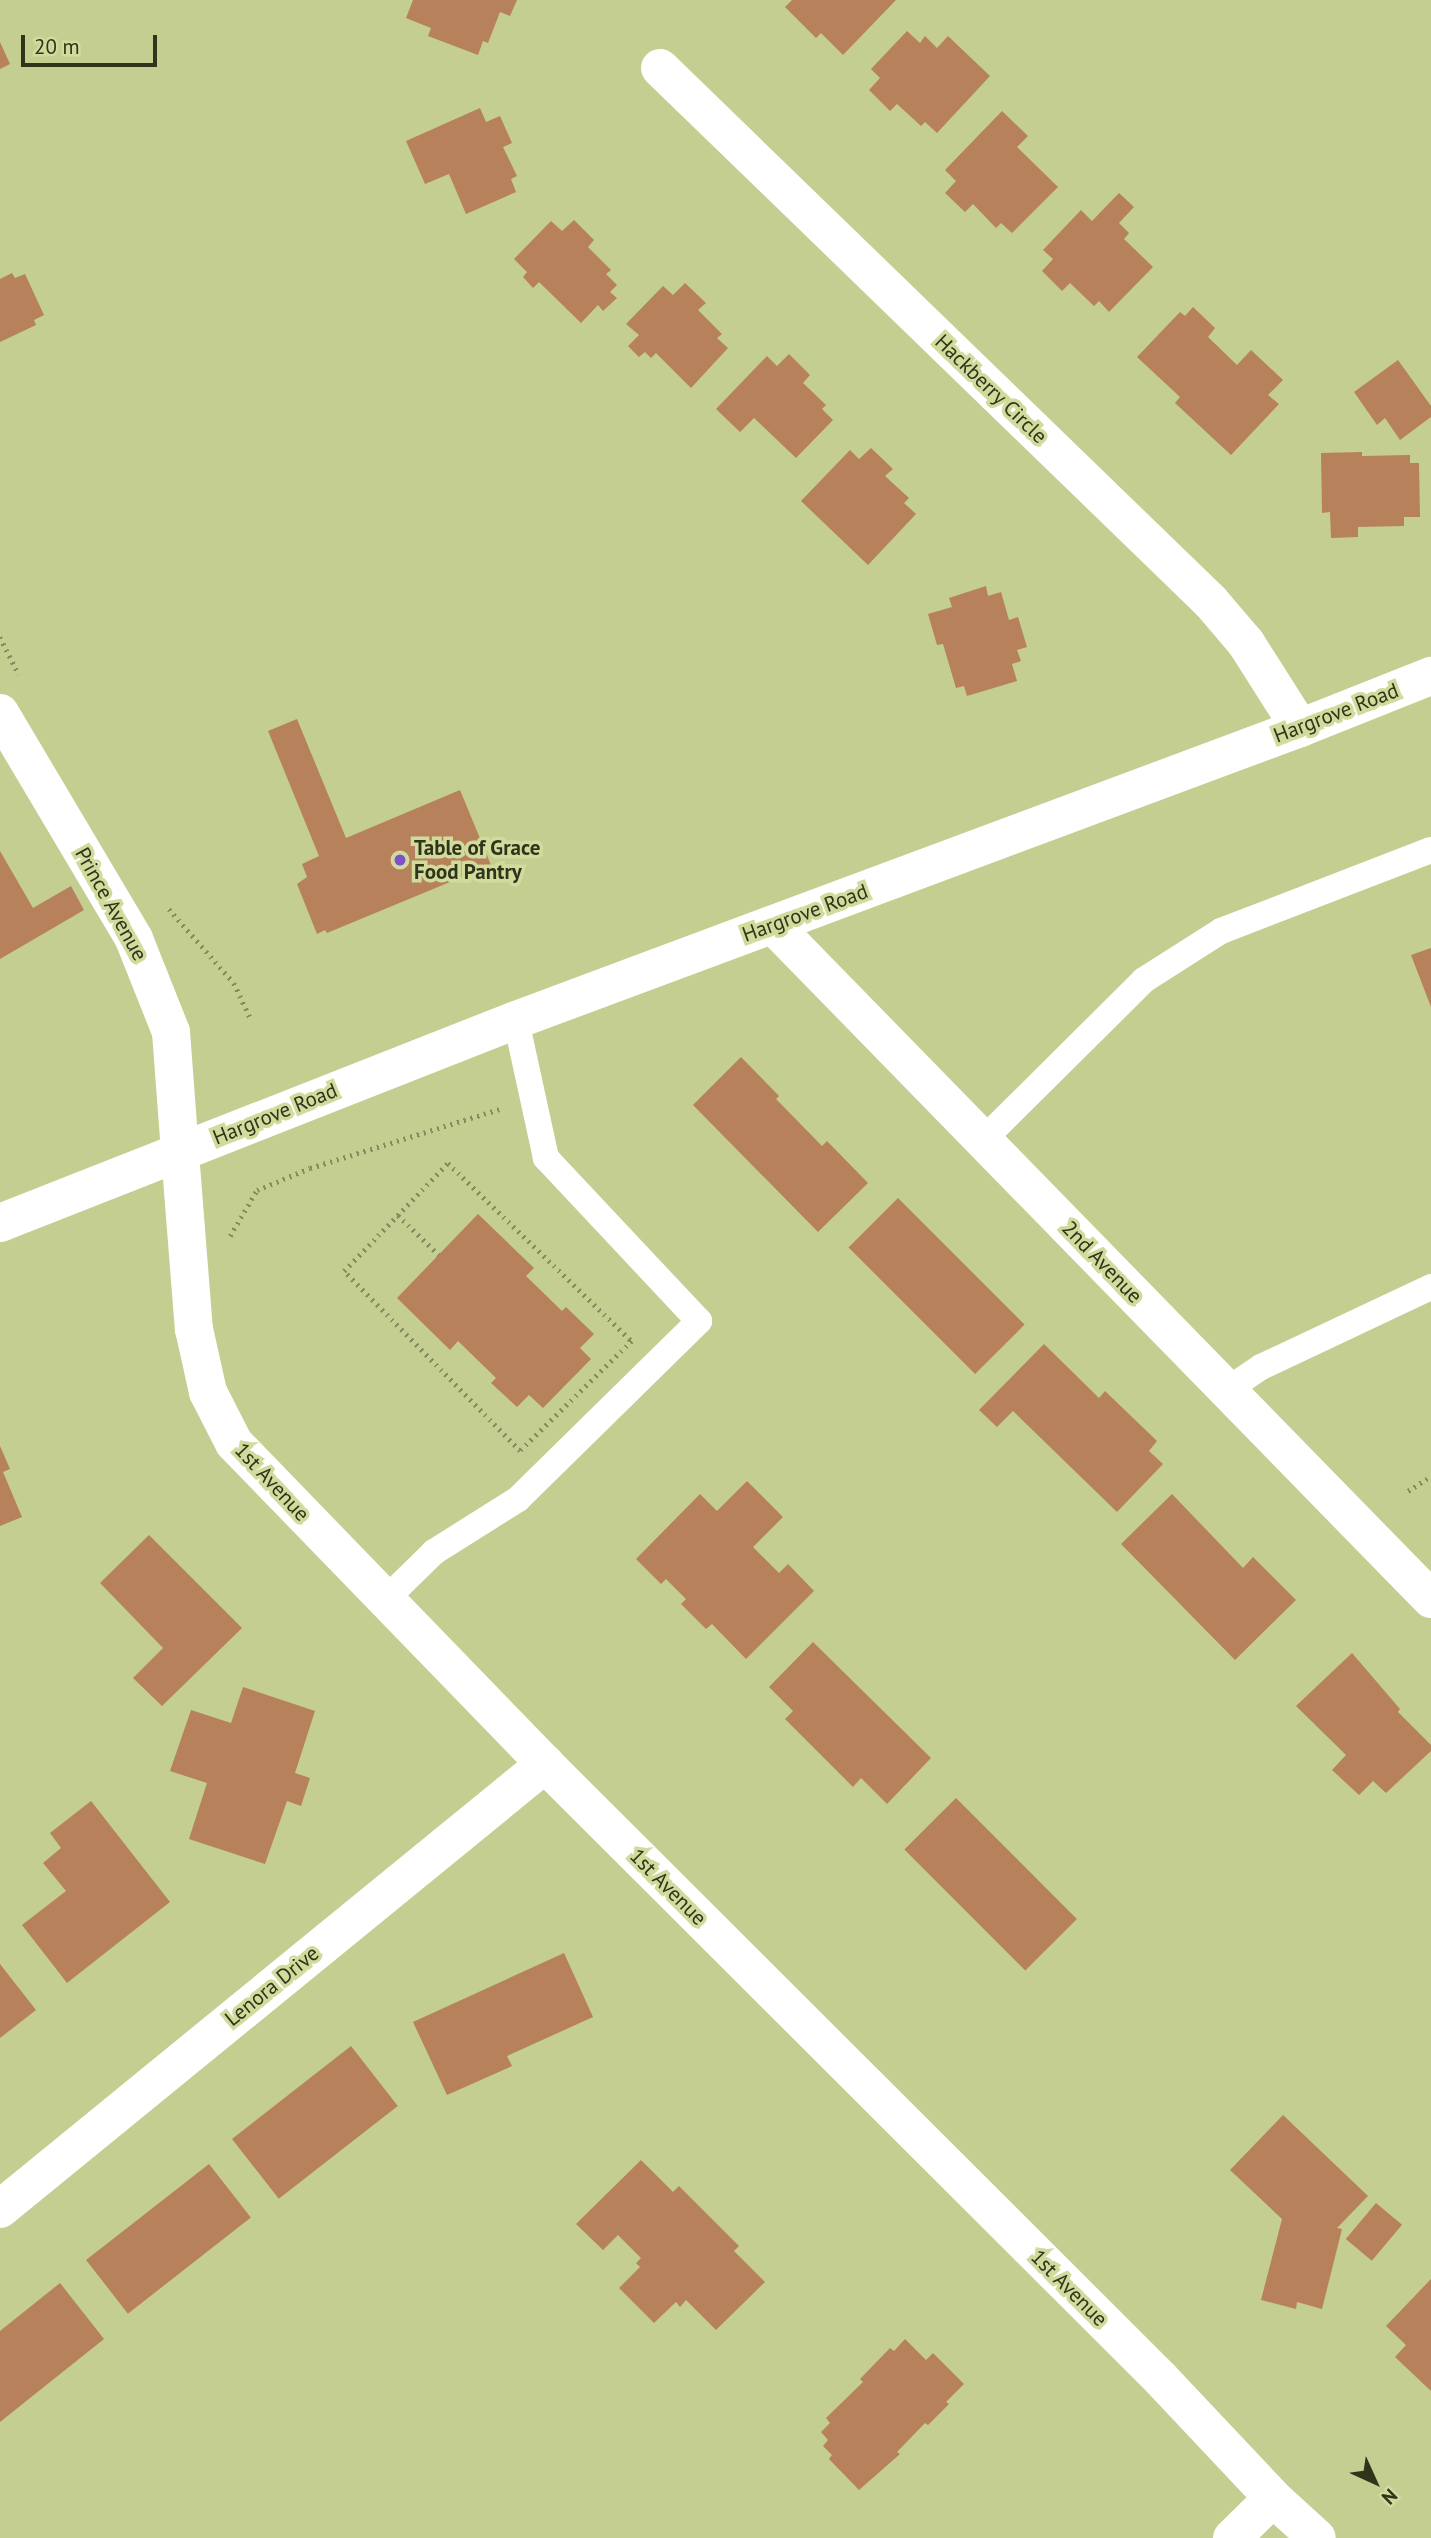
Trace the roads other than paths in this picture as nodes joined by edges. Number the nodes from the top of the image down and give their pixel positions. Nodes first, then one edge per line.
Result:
1 (660, 68) dead end
2 (1431, 676) edge
3 (0, 713) edge
4 (1300, 728) junction
5 (1431, 850) edge
6 (773, 925) junction
7 (516, 1020) junction
8 (983, 1140) junction
9 (180, 1153) junction
10 (0, 1223) edge
11 (1431, 1287) edge
12 (1227, 1390) junction
13 (1431, 1599) edge
14 (385, 1600) junction
15 (545, 1764) junction
16 (0, 2209) edge
17 (1273, 2498) junction
18 (1232, 2538) edge
19 (1317, 2538) edge

1 - 4 street, Hackberry Circle
2 - 4 street, Hargrove Road
3 - 9 street, Prince Avenue
4 - 6 street, Hargrove Road
5 - 8 lane
6 - 7 street, Hargrove Road
6 - 8 street, 2nd Avenue
7 - 9 street, Hargrove Road
7 - 14 lane
8 - 12 street, 2nd Avenue
9 - 10 street, Hargrove Road
9 - 14 street, 1st Avenue
11 - 12 lane
12 - 13 street, 2nd Avenue
14 - 15 street, 1st Avenue
15 - 16 street, Lenora Drive
15 - 17 street, 1st Avenue
17 - 18 street
17 - 19 street, 1st Avenue

